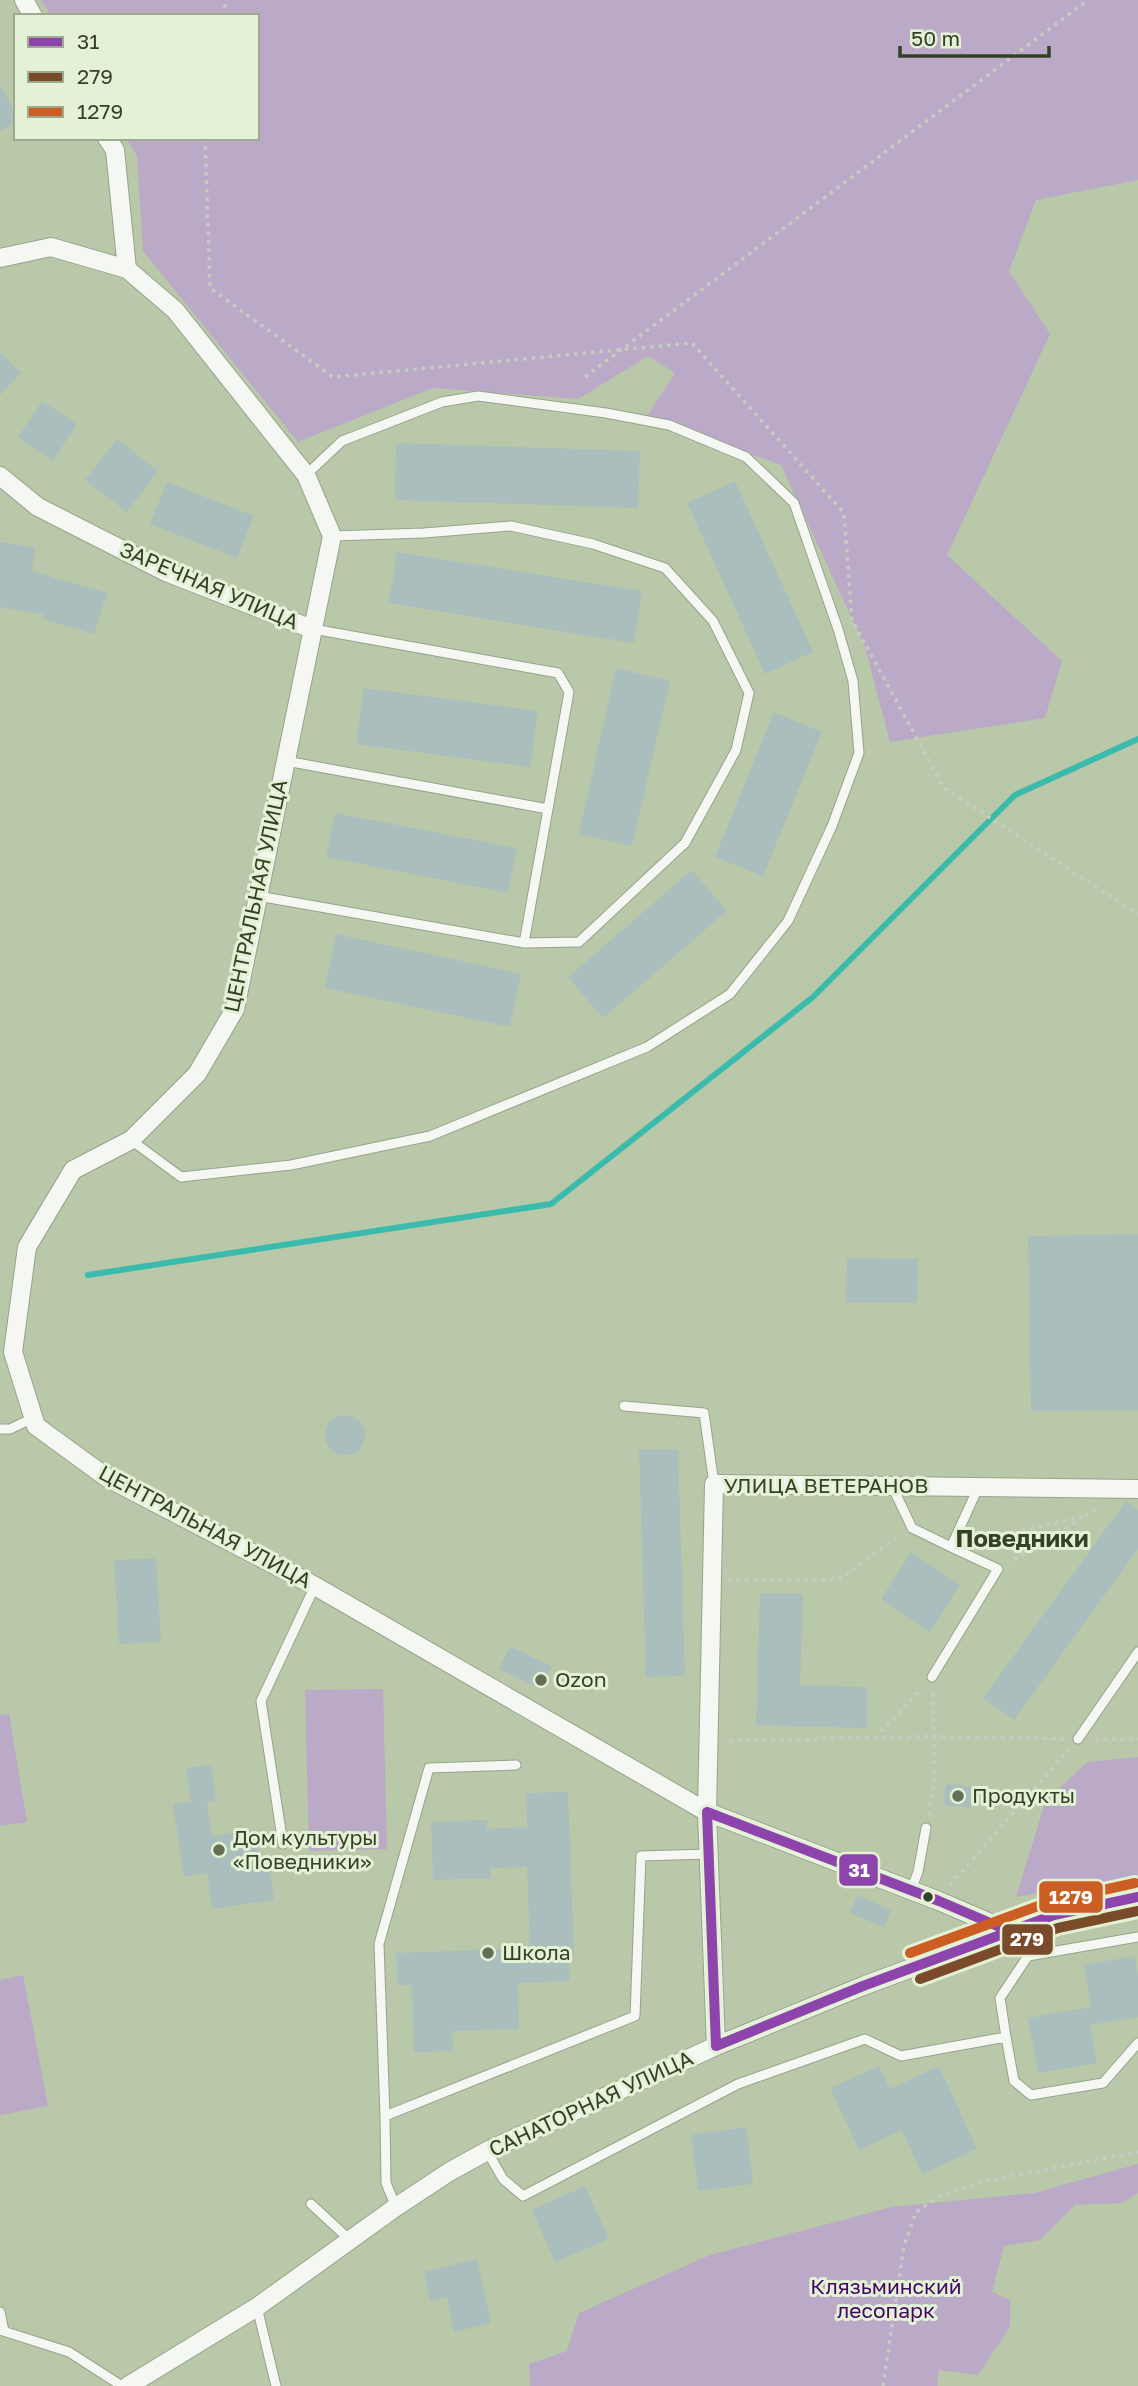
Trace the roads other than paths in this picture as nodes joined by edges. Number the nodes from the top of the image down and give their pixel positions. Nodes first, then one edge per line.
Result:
1 (108, 140) edge
2 (0, 258) edge
3 (127, 268) junction
4 (306, 475) junction
5 (0, 476) edge
6 (332, 536) junction
7 (312, 629) junction
8 (286, 761) junction
9 (548, 809) junction
10 (258, 897) junction
11 (524, 943) junction
12 (131, 1140) junction
13 (624, 1406) dead end
14 (33, 1418) junction
15 (0, 1429) edge
16 (714, 1484) junction
17 (892, 1486) junction
18 (979, 1488) junction
19 (1138, 1489) edge
20 (951, 1546) junction
21 (315, 1586) junction
22 (1138, 1652) edge
23 (933, 1677) road end
24 (1078, 1739) road end
25 (516, 1765) dead end
26 (707, 1812) junction
27 (926, 1828) road end
28 (283, 1844) dead end
29 (708, 1854) junction
30 (911, 1890) junction
31 (1138, 1897) edge
32 (1009, 1931) junction
33 (1138, 1937) edge
34 (1028, 1956) junction
35 (1006, 2037) junction
36 (1138, 2042) edge
37 (716, 2046) junction
38 (385, 2116) junction
39 (487, 2151) junction
40 (311, 2204) dead end
41 (396, 2207) junction
42 (349, 2241) junction
43 (257, 2306) junction
44 (0, 2312) edge
45 (2, 2331) edge
46 (122, 2386) edge
47 (128, 2386) edge
48 (276, 2386) edge

1 - 3 street
2 - 3 street
3 - 4 street
4 - 6 street
4 - 12 lane
5 - 7 street, ЗАРЕЧНАЯ УЛИЦА
6 - 7 street, ЦЕНТРАЛЬНАЯ УЛИЦА
6 - 11 lane
7 - 8 street, ЦЕНТРАЛЬНАЯ УЛИЦА
7 - 9 lane
8 - 9 lane
8 - 10 street, ЦЕНТРАЛЬНАЯ УЛИЦА
9 - 11 lane
10 - 11 lane
10 - 12 street, ЦЕНТРАЛЬНАЯ УЛИЦА
12 - 14 street, ЦЕНТРАЛЬНАЯ УЛИЦА
13 - 16 lane
14 - 15 lane
14 - 21 street, ЦЕНТРАЛЬНАЯ УЛИЦА
16 - 17 street, УЛИЦА ВЕТЕРАНОВ
16 - 26 street, УЛИЦА ВЕТЕРАНОВ
17 - 18 street, УЛИЦА ВЕТЕРАНОВ
17 - 20 lane
18 - 19 street, УЛИЦА ВЕТЕРАНОВ
18 - 20 lane
20 - 23 lane
21 - 26 street, ЦЕНТРАЛЬНАЯ УЛИЦА
21 - 28 lane
22 - 24 lane
25 - 38 lane
26 - 29 street, УЛИЦА ВЕТЕРАНОВ
26 - 30 street, ЦЕНТРАЛЬНАЯ УЛИЦА
27 - 30 lane
29 - 37 street, УЛИЦА ВЕТЕРАНОВ
29 - 38 lane
30 - 32 street, ЦЕНТРАЛЬНАЯ УЛИЦА
31 - 32 street, САНАТОРНАЯ УЛИЦА
32 - 34 lane
32 - 37 street, САНАТОРНАЯ УЛИЦА
33 - 34 lane
34 - 35 lane
35 - 36 lane
35 - 39 lane
37 - 39 street, САНАТОРНАЯ УЛИЦА
38 - 41 lane
39 - 41 street, САНАТОРНАЯ УЛИЦА
40 - 42 lane
41 - 42 street, САНАТОРНАЯ УЛИЦА
42 - 43 street, САНАТОРНАЯ УЛИЦА
43 - 47 street, САНАТОРНАЯ УЛИЦА
43 - 48 lane
44 - 45 lane
45 - 46 lane

